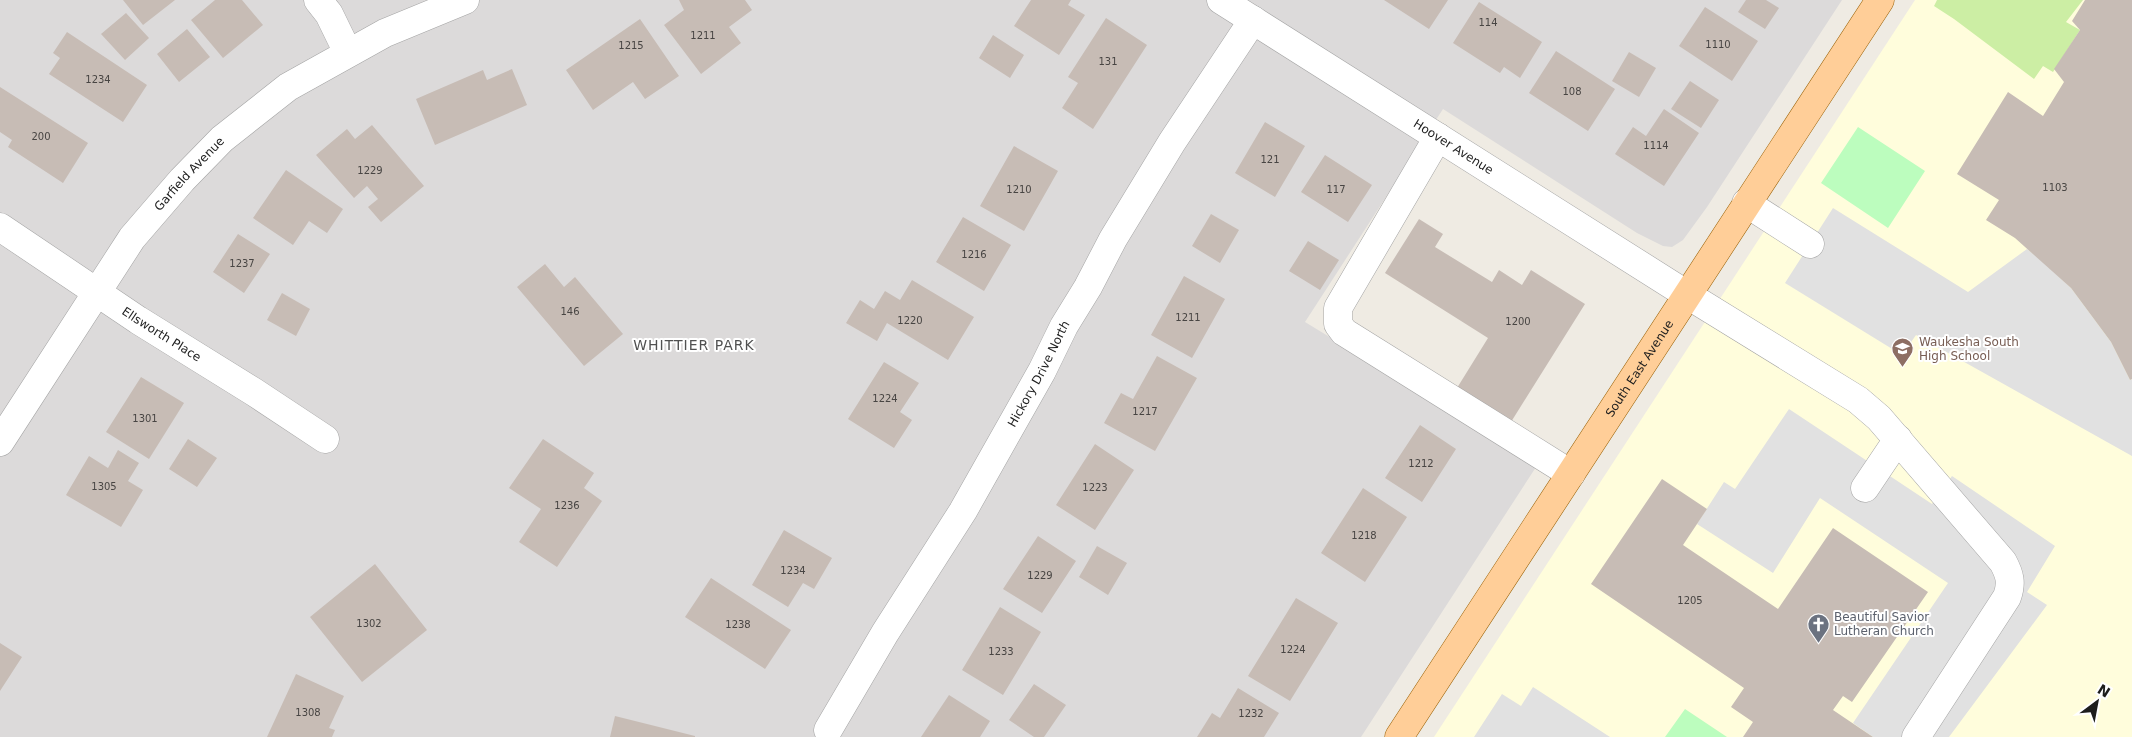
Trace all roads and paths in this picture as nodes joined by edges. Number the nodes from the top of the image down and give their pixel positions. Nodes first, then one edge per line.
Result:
1 (318, 0) edge
2 (465, 0) edge
3 (1221, 0) edge
4 (1880, 0) edge
5 (1253, 20) junction
6 (348, 53) junction
7 (1438, 137) junction
8 (1746, 203) junction
9 (0, 227) edge
10 (1810, 244) dead end
11 (97, 292) junction
12 (1686, 294) junction
13 (324, 439) dead end
14 (1898, 440) junction
15 (0, 442) edge
16 (1572, 474) junction
17 (1865, 488) dead end
18 (828, 730) dead end
19 (1399, 737) edge
20 (1916, 737) edge

1 - 6 street
2 - 6 street, Garfield Avenue
3 - 5 street, Hoover Avenue
4 - 8 main road, South East Avenue
5 - 7 street, Hoover Avenue
5 - 18 street, Hickory Drive North
6 - 11 street, Garfield Avenue
7 - 12 street, Hoover Avenue
7 - 16 street
8 - 10 street
8 - 12 main road, South East Avenue
9 - 11 street, Ellsworth Place
11 - 13 street, Ellsworth Place
11 - 15 street, Garfield Avenue
12 - 14 street, Hoover Avenue
12 - 16 main road, South East Avenue
14 - 17 street
14 - 20 street, Hoover Avenue
16 - 19 main road, South East Avenue

